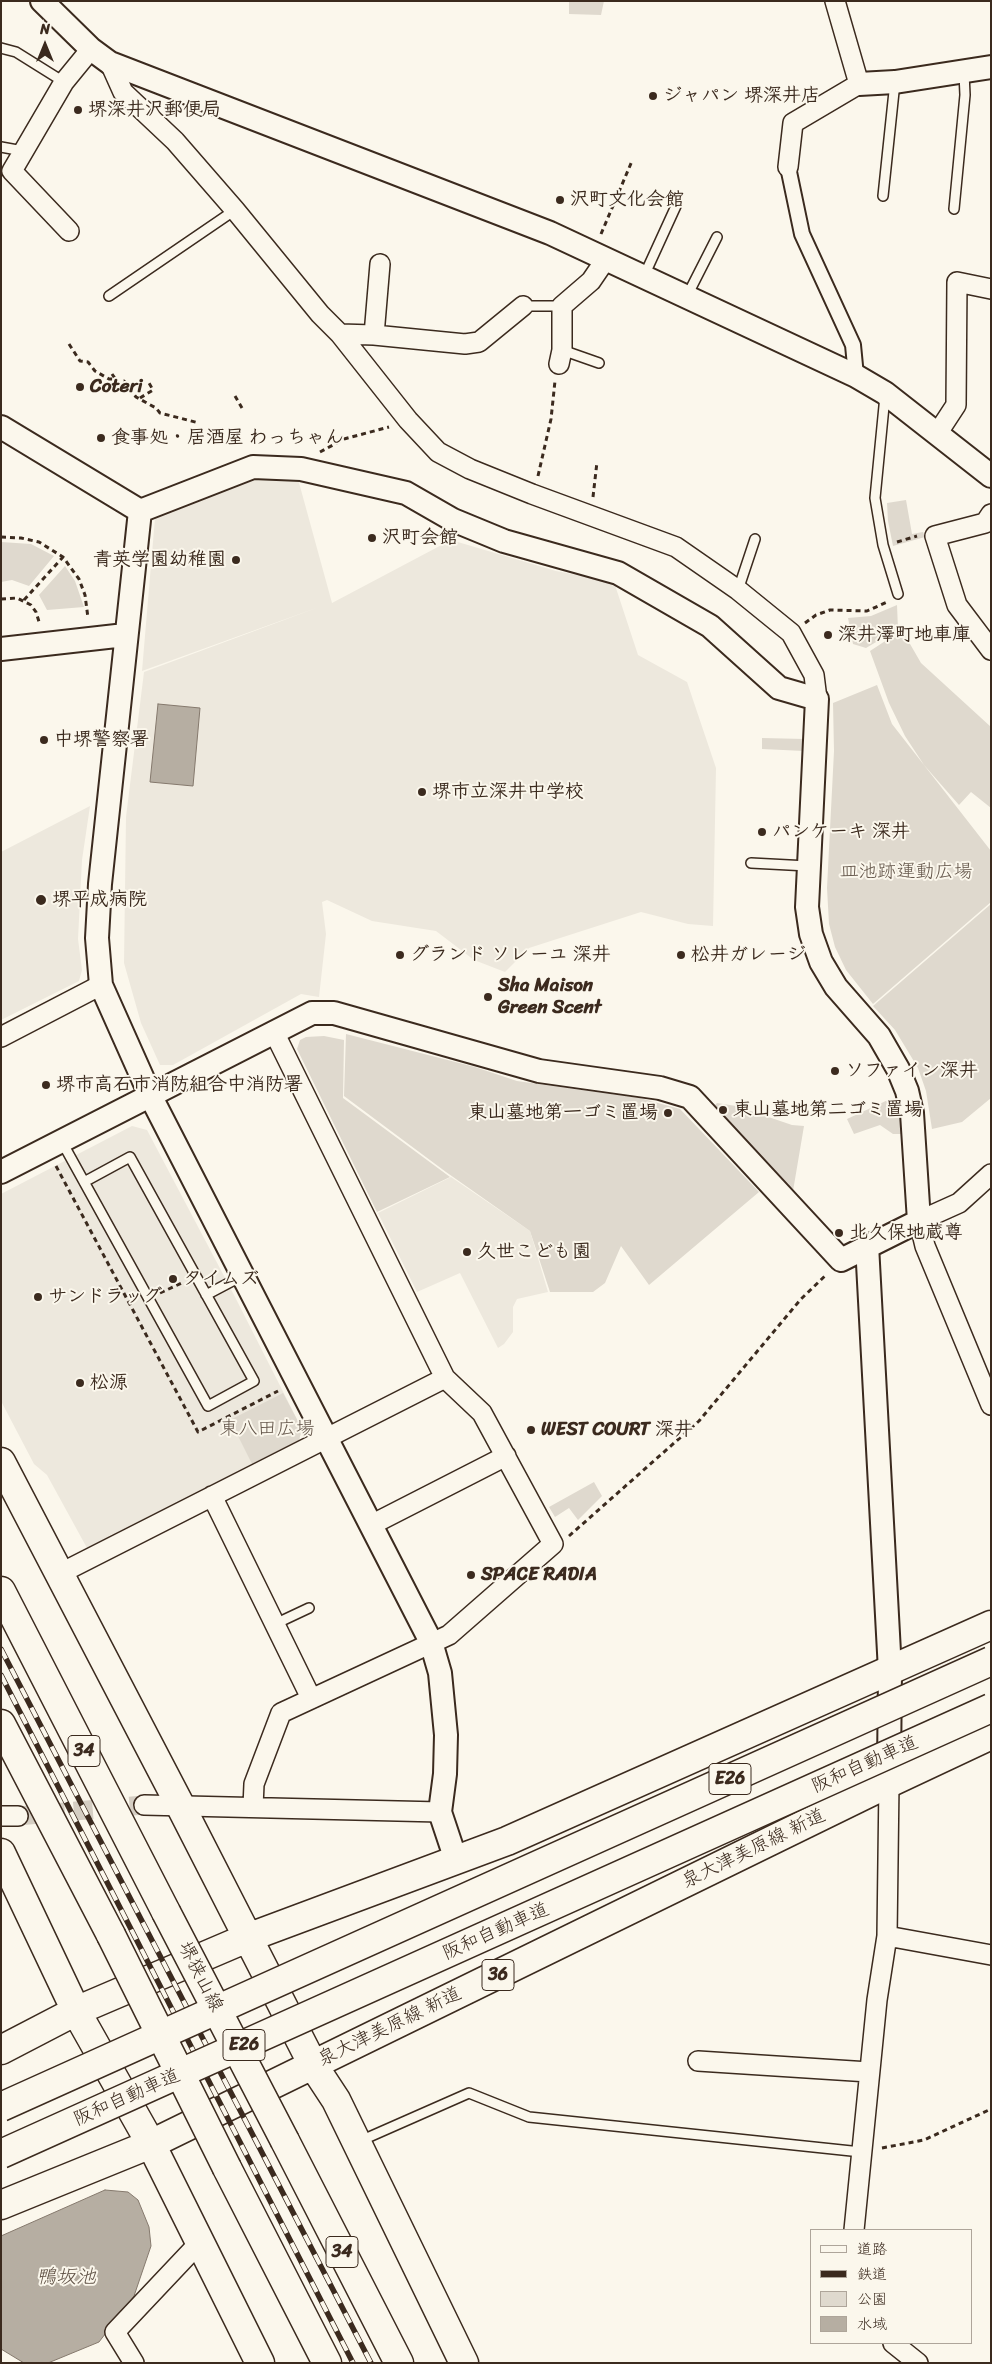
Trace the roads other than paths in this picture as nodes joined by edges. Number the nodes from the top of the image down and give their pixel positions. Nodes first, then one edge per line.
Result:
1 (42, 1) edge
2 (836, 1) edge
3 (1, 48) edge
4 (91, 49) junction
5 (110, 63) junction
6 (991, 67) edge
7 (964, 72) junction
8 (64, 82) junction
9 (895, 82) junction
10 (859, 84) junction
11 (1, 147) edge
12 (23, 150) junction
13 (788, 166) joint
14 (883, 196) dead end
15 (676, 206) dead end
16 (954, 209) dead end
17 (235, 210) junction
18 (69, 231) dead end
19 (717, 237) dead end
20 (600, 256) junction
21 (380, 264) dead end
22 (643, 276) junction
23 (991, 289) edge
24 (109, 296) dead end
25 (687, 296) junction
26 (522, 306) joint
27 (562, 306) junction
28 (340, 334) junction
29 (374, 335) junction
30 (561, 357) joint
31 (599, 363) dead end
32 (856, 376) junction
33 (886, 393) junction
34 (1, 427) edge
35 (937, 434) junction
36 (991, 476) edge
37 (140, 511) junction
38 (991, 514) edge
39 (755, 539) dead end
40 (738, 590) junction
41 (898, 594) road end
42 (125, 635) junction
43 (1, 649) edge
44 (991, 650) edge
45 (817, 699) junction
46 (751, 863) dead end
47 (809, 866) junction
48 (101, 985) junction
49 (274, 1032) junction
50 (1, 1036) edge
51 (151, 1097) junction
52 (62, 1142) junction
53 (1, 1172) edge
54 (991, 1174) edge
55 (84, 1182) junction
56 (919, 1221) junction
57 (867, 1245) junction
58 (242, 1276) junction
59 (206, 1295) junction
60 (445, 1378) junction
61 (987, 1385) edge
62 (991, 1405) edge
63 (326, 1438) junction
64 (506, 1456) junction
65 (1, 1462) edge
66 (212, 1496) junction
67 (371, 1525) junction
68 (61, 1574) junction
69 (1, 1590) edge
70 (310, 1608) dead end
71 (274, 1624) junction
72 (991, 1625) edge
73 (431, 1642) junction
74 (991, 1661) edge
75 (890, 1671) junction
76 (311, 1698) junction
77 (991, 1708) edge
78 (1, 1724) edge
79 (991, 1735) edge
80 (889, 1783) junction
81 (144, 1805) tunnel mouth
82 (180, 1805) junction
83 (253, 1807) junction
84 (440, 1812) junction
85 (1, 1853) edge
86 (456, 1860) junction
87 (887, 1936) junction
88 (247, 1938) junction
89 (991, 1955) edge
90 (76, 2011) junction
91 (1, 2050) edge
92 (698, 2061) dead end
93 (313, 2065) junction
94 (869, 2072) junction
95 (1, 2107) edge
96 (341, 2111) junction
97 (357, 2143) junction
98 (151, 2144) junction
99 (861, 2152) junction
100 (1, 2154) edge
101 (1, 2205) edge
102 (854, 2229) edge
103 (200, 2242) junction
104 (246, 2334) junction
105 (894, 2344) edge
106 (134, 2363) edge
107 (260, 2363) edge
108 (270, 2363) edge
109 (326, 2363) edge
110 (399, 2363) edge
111 (445, 2363) edge
112 (464, 2363) edge
113 (918, 2363) edge

1 - 4 street
2 - 10 street
3 - 8 lane
4 - 5 street
4 - 8 street
5 - 17 street
5 - 20 street
6 - 7 street
7 - 9 street
7 - 16 lane
8 - 12 street
9 - 10 street
9 - 14 lane
10 - 13 street
11 - 12 lane
12 - 18 street
13 - 32 street
15 - 22 lane
17 - 24 lane
17 - 28 street
19 - 25 lane
20 - 22 street
20 - 27 street
21 - 29 street
22 - 25 street
23 - 35 street
25 - 32 street
26 - 27 lane
26 - 29 street
27 - 30 street
28 - 29 street
28 - 40 street
30 - 31 lane
32 - 33 street
33 - 35 street
33 - 41 lane
34 - 37 street
35 - 36 street
37 - 42 street
37 - 45 street
38 - 44 street
39 - 40 lane
40 - 45 street
42 - 43 street
42 - 48 street
45 - 47 street
46 - 47 lane
47 - 56 street
48 - 50 street
48 - 51 street
49 - 51 street
49 - 57 street
49 - 60 street
51 - 52 street
51 - 58 street
52 - 53 street
52 - 55 lane
54 - 56 street
55 - 59 lane
55 - 59 lane
56 - 57 street
56 - 61 street
57 - 75 street
58 - 59 lane
58 - 63 street
60 - 63 street
60 - 64 street
61 - 62 street
63 - 66 street
63 - 67 street
64 - 67 street
64 - 73 street
65 - 68 main road
66 - 68 street
66 - 71 street
67 - 73 street
68 - 82 main road
69 - 110 main road, 堺狭山線 / 34, bridge
70 - 71 lane
71 - 76 street
72 - 75 main road
73 - 76 street
73 - 84 street
74 - 95 main road, E26, bridge
75 - 80 street
75 - 86 main road
76 - 83 street
77 - 100 main road, 阪和自動車道 / E26, bridge
78 - 109 main road, bridge
79 - 80 main road, 泉大津美原線 新道 / 36
80 - 87 street
80 - 93 main road, 泉大津美原線 新道 / 36
81 - 82 street
82 - 83 street
82 - 88 main road
83 - 84 street
84 - 86 street
85 - 90 main road
86 - 88 main road
87 - 89 street
87 - 94 street
88 - 90 main road
88 - 93 main road
90 - 91 main road
90 - 98 main road
92 - 94 street
93 - 96 main road
93 - 98 main road, 泉大津美原線 新道 / 36
94 - 99 street
96 - 97 main road
96 - 111 main road
97 - 99 lane
97 - 112 main road
98 - 101 main road, 泉大津美原線 新道 / 36
98 - 103 main road
99 - 102 street
103 - 104 main road
103 - 106 street
104 - 107 main road
104 - 108 main road
105 - 113 street

